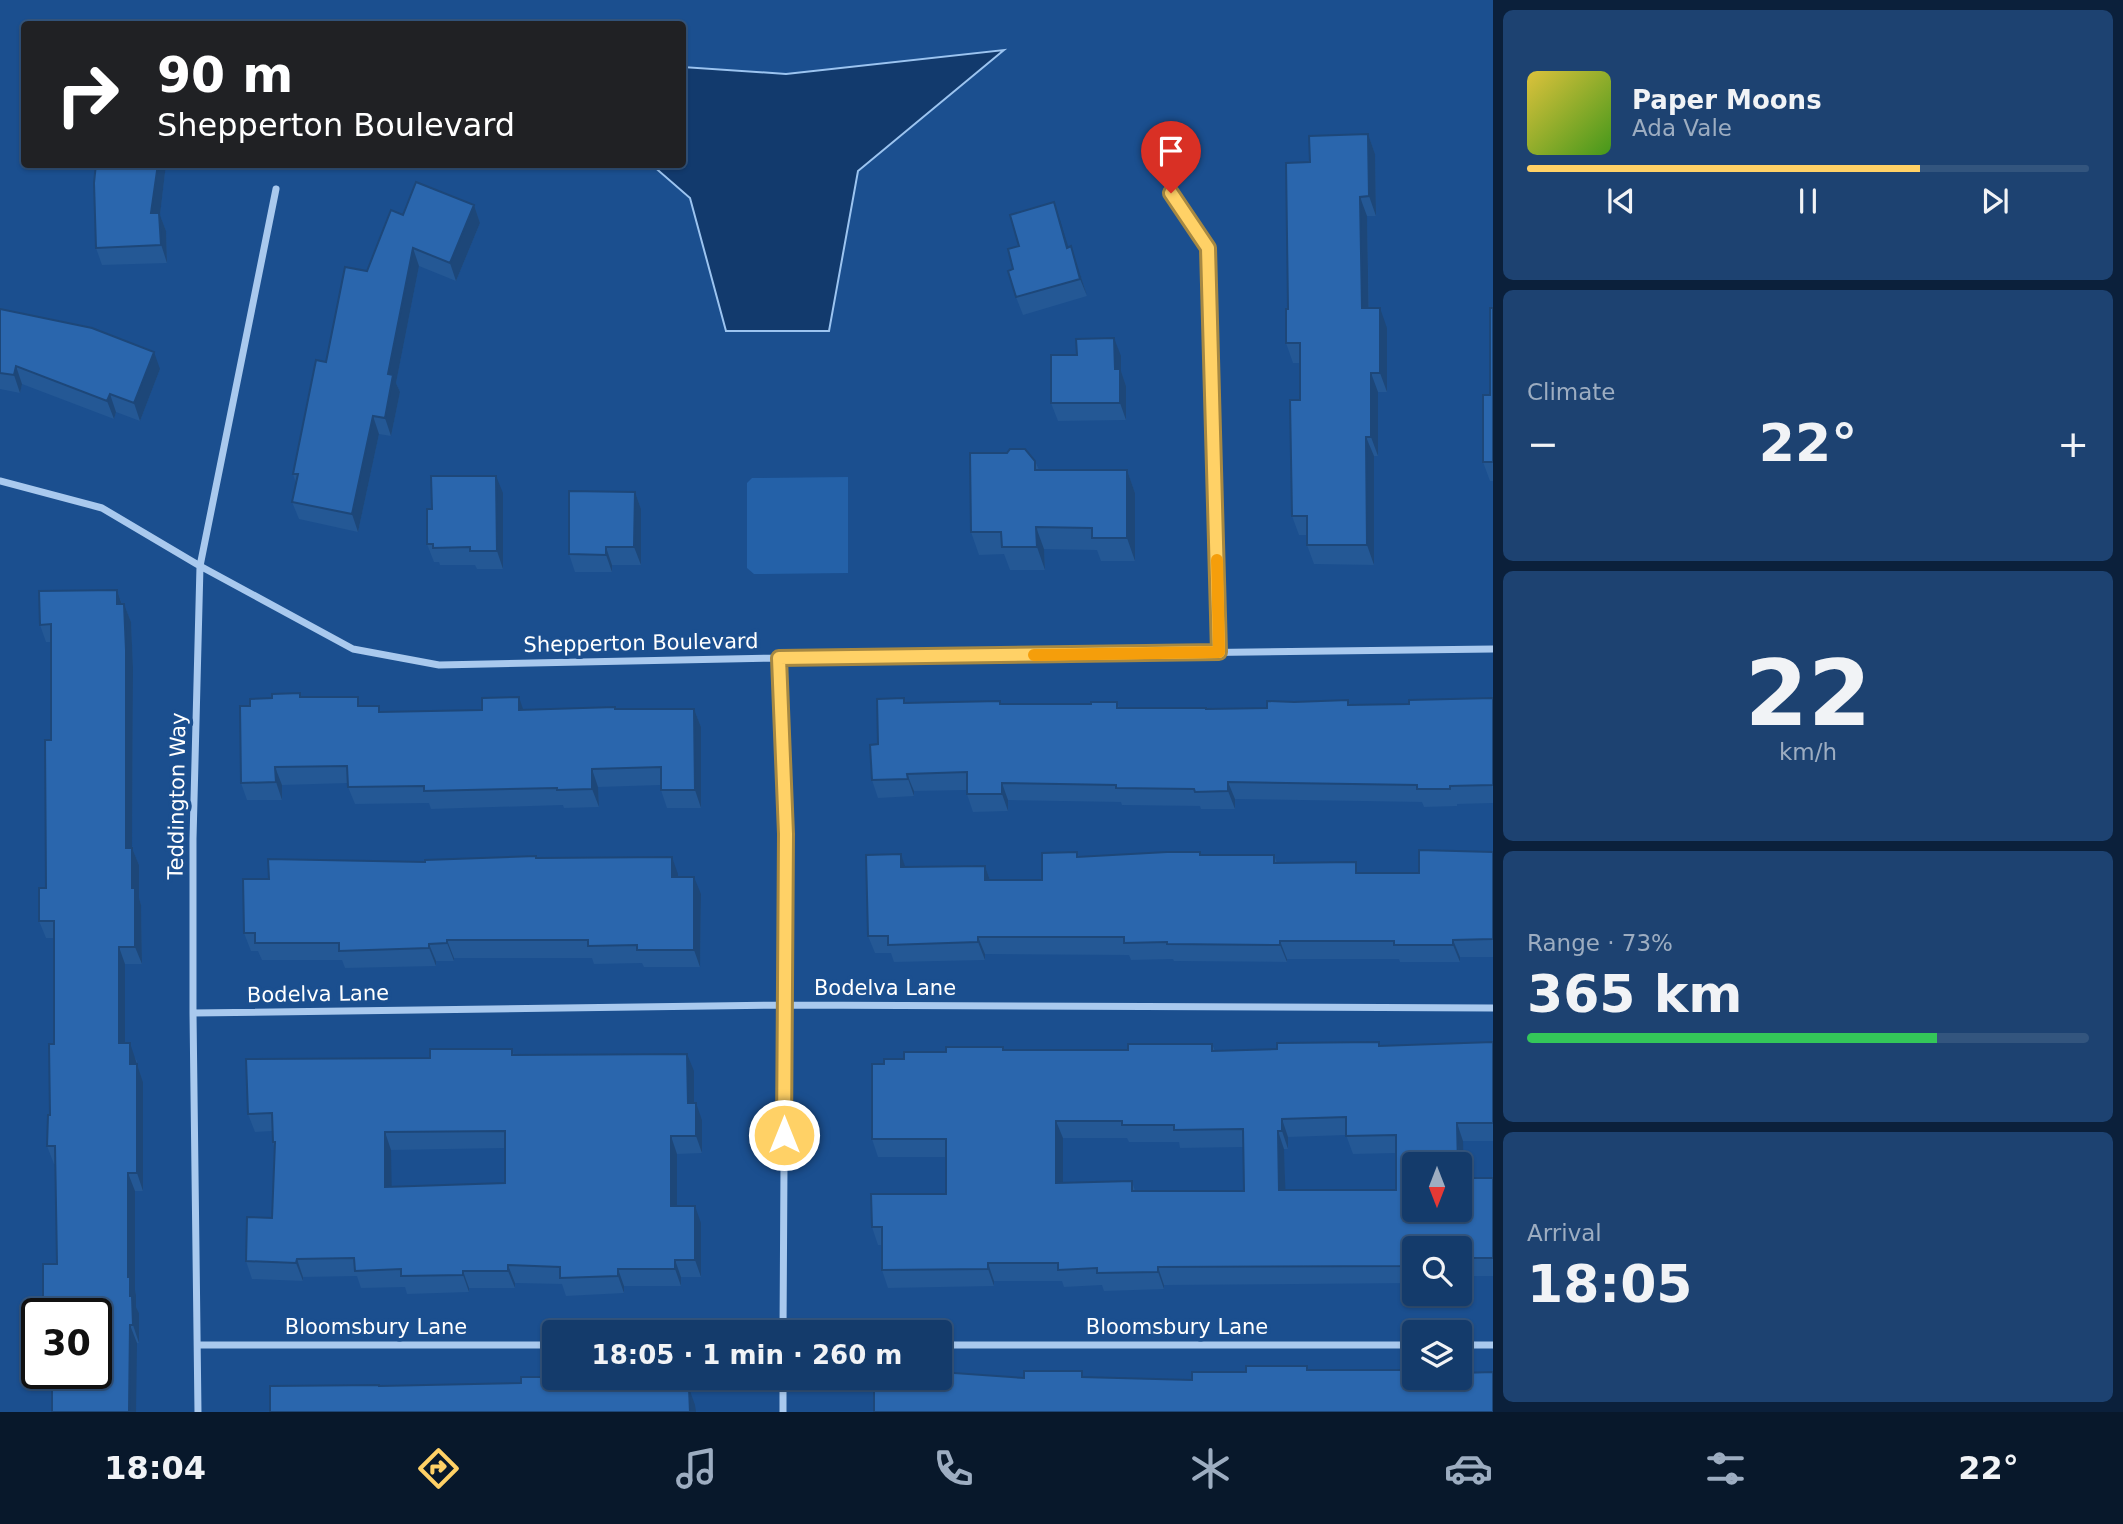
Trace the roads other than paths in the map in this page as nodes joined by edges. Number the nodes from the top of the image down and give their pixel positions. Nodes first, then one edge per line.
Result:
1 (276, 189) dead end
2 (1171, 193) dead end
3 (0, 481) edge
4 (200, 565) junction
5 (1493, 649) edge
6 (1219, 652) junction
7 (779, 658) junction
8 (785, 1005) junction
9 (1493, 1008) edge
10 (193, 1013) junction
11 (783, 1320) edge
12 (198, 1345) junction
13 (542, 1345) edge
14 (952, 1345) edge
15 (1402, 1345) edge
16 (1472, 1345) edge
17 (1493, 1345) edge
18 (783, 1390) edge
19 (198, 1412) edge
20 (783, 1412) edge

1 - 4 street, Teddington Way
2 - 6 street
3 - 4 street, Shepperton Boulevard
4 - 7 street, Shepperton Boulevard
4 - 10 street, Teddington Way
5 - 6 street, Shepperton Boulevard
6 - 7 street, Shepperton Boulevard
7 - 8 street
8 - 9 street, Bodelva Lane
8 - 10 street, Bodelva Lane
8 - 11 street
10 - 12 street, Teddington Way
12 - 13 street, Bloomsbury Lane
12 - 19 street, Teddington Way
14 - 15 street, Bloomsbury Lane
16 - 17 street
18 - 20 street

